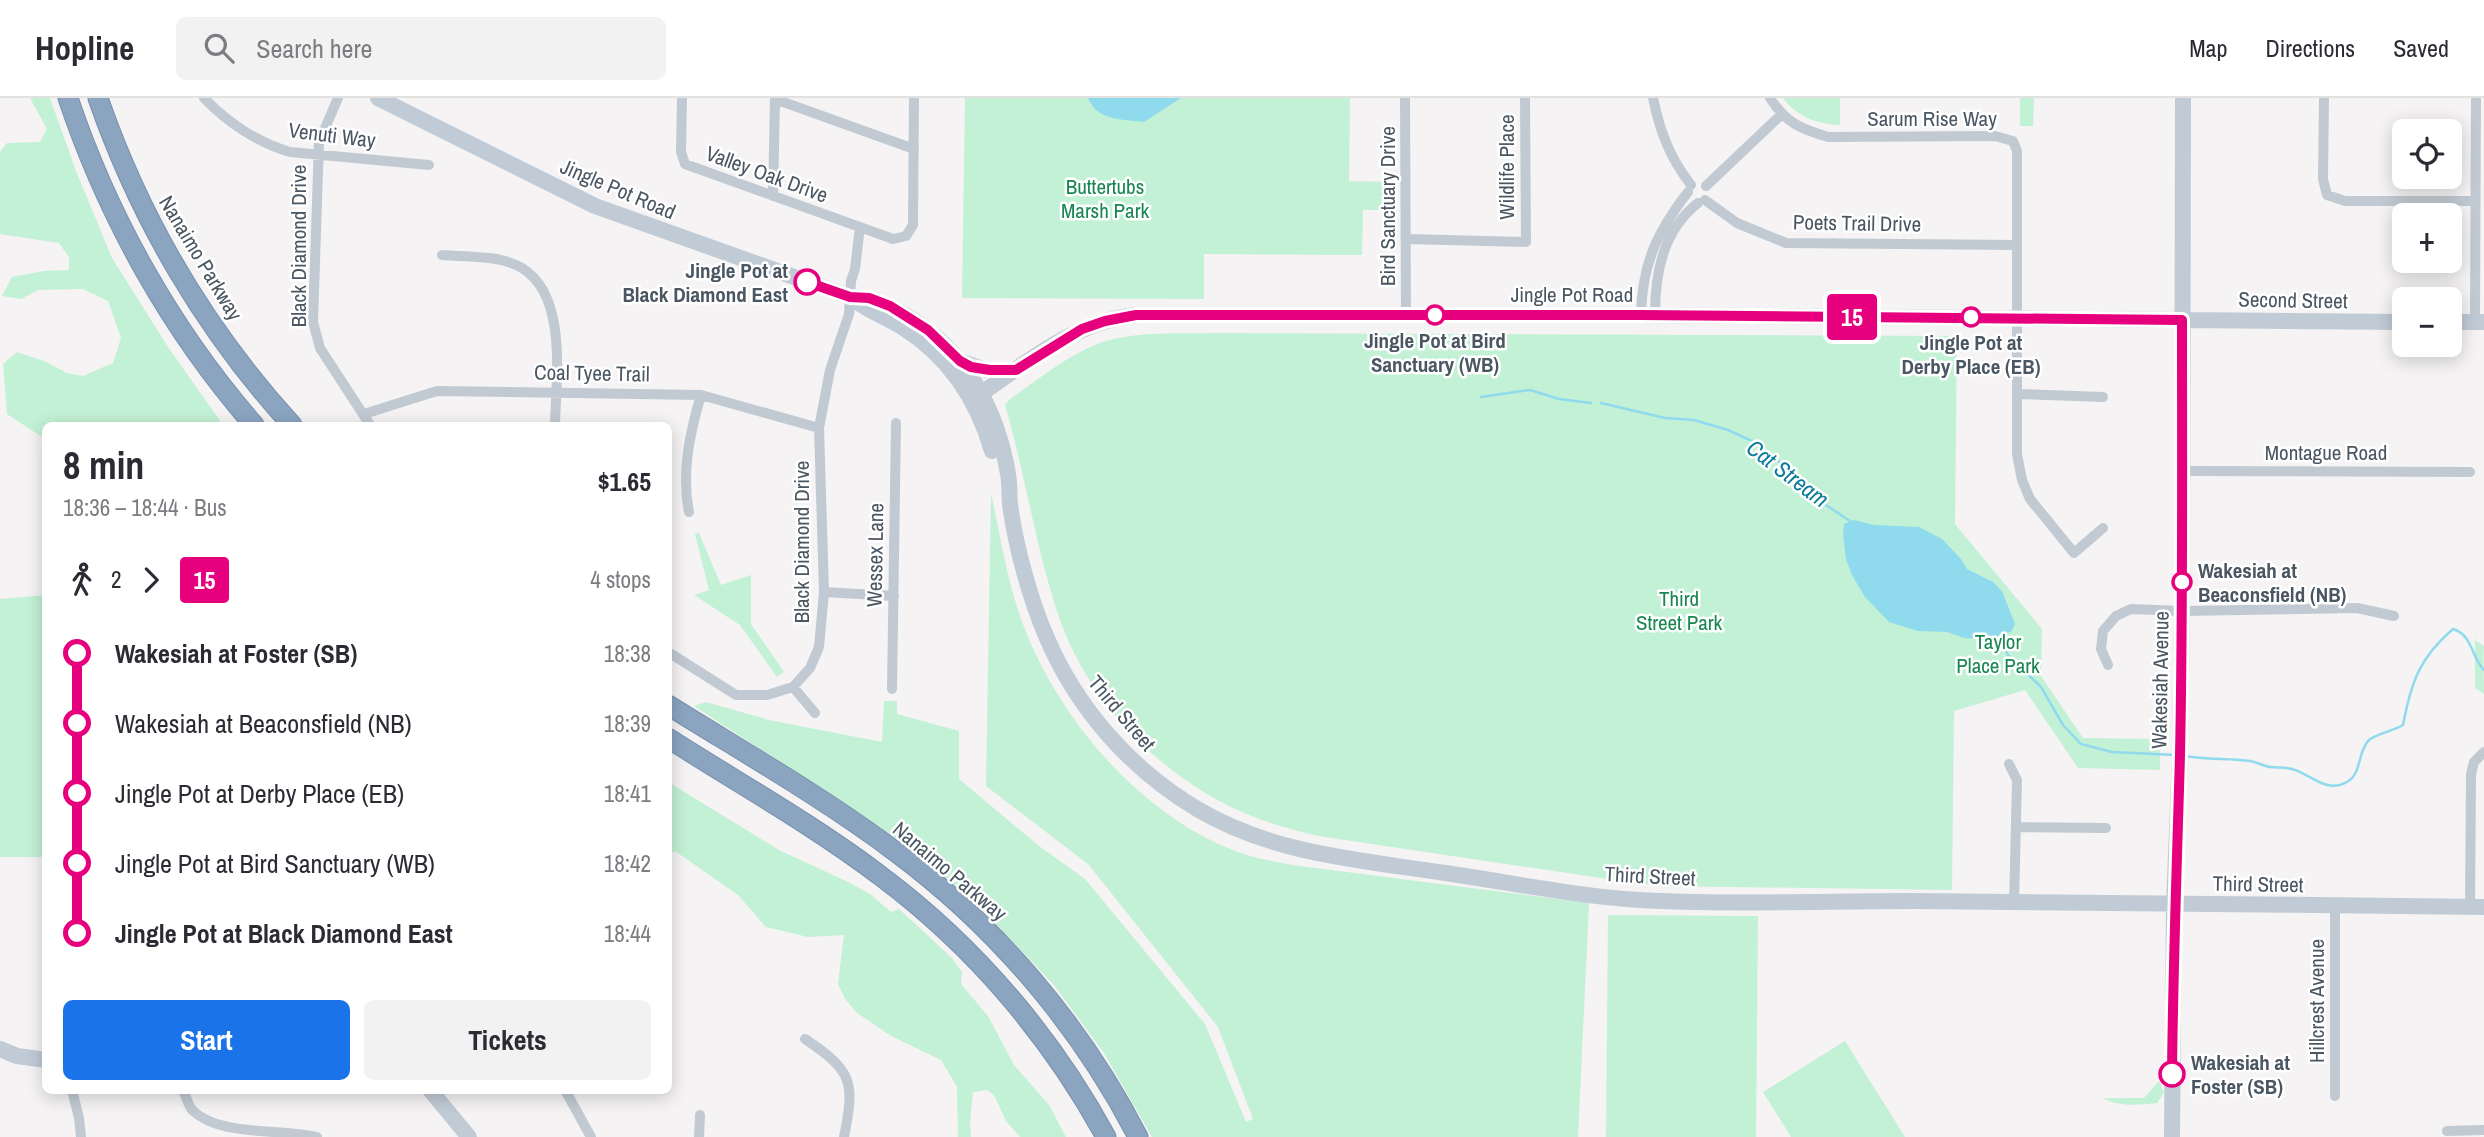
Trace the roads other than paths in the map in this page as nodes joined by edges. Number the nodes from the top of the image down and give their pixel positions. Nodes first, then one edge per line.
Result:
1 (68, 98) edge
2 (90, 98) edge
3 (98, 98) edge
4 (104, 98) edge
5 (204, 98) edge
6 (338, 98) edge
7 (378, 98) edge
8 (682, 98) edge
9 (775, 98) edge
10 (914, 98) edge
11 (1405, 98) edge
12 (1525, 98) edge
13 (1653, 98) edge
14 (1770, 98) edge
15 (2183, 98) edge
16 (2324, 98) edge
17 (2476, 98) edge
18 (1780, 115) junction
19 (105, 119) junction
20 (2480, 121) edge
21 (914, 149) junction
22 (318, 154) junction
23 (429, 165) dead end
24 (1706, 186) junction
25 (1689, 189) junction
26 (773, 196) junction
27 (2475, 201) junction
28 (1702, 202) junction
29 (860, 227) junction
30 (1406, 239) junction
31 (2017, 245) junction
32 (442, 255) dead end
33 (850, 297) junction
34 (1406, 315) junction
35 (1648, 315) junction
36 (2017, 318) junction
37 (2182, 320) junction
38 (2392, 322) edge
39 (2462, 322) edge
40 (2480, 322) edge
41 (960, 361) junction
42 (1016, 370) junction
43 (555, 391) junction
44 (2019, 394) junction
45 (701, 395) junction
46 (977, 396) junction
47 (2103, 397) dead end
48 (364, 414) junction
49 (252, 422) edge
50 (290, 422) edge
51 (368, 422) edge
52 (555, 422) edge
53 (896, 423) dead end
54 (819, 428) junction
55 (2182, 471) junction
56 (2470, 472) dead end
57 (690, 512) dead end
58 (2102, 528) dead end
59 (824, 593) junction
60 (894, 596) junction
61 (2182, 611) junction
62 (2394, 616) dead end
63 (672, 655) edge
64 (2108, 665) dead end
65 (793, 687) junction
66 (892, 689) dead end
67 (672, 708) edge
68 (815, 713) dead end
69 (672, 741) edge
70 (2481, 754) edge
71 (2009, 764) dead end
72 (2016, 827) junction
73 (2106, 828) dead end
74 (2014, 904) junction
75 (2174, 904) junction
76 (2335, 906) junction
77 (2477, 907) edge
78 (805, 1039) dead end
79 (0, 1049) edge
80 (42, 1059) edge
81 (73, 1094) edge
82 (185, 1094) edge
83 (433, 1094) edge
84 (567, 1094) edge
85 (2335, 1096) dead end
86 (700, 1115) dead end
87 (2484, 1130) edge
88 (2447, 1131) dead end
89 (80, 1137) edge
90 (317, 1137) edge
91 (469, 1137) edge
92 (591, 1137) edge
93 (699, 1137) edge
94 (844, 1137) edge
95 (1106, 1137) edge
96 (1138, 1137) edge
97 (2172, 1137) edge

1 - 49 highway
2 - 19 highway
3 - 19 highway, Nanaimo Parkway
4 - 19 highway
5 - 22 street, Venuti Way
6 - 22 street, Black Diamond Drive
7 - 33 main road, Jingle Pot Road
8 - 26 street, Valley Oak Drive
9 - 21 street
9 - 26 street
10 - 21 street, Valley Oak Drive
11 - 30 street, Bird Sanctuary Drive
12 - 30 street, Wildlife Place
13 - 25 street
14 - 18 street
15 - 37 main road, Wakesiah Avenue
16 - 27 street
17 - 20 street
18 - 24 street
18 - 31 street, Sarum Rise Way
19 - 50 highway, Nanaimo Parkway
20 - 27 street
21 - 29 street, Valley Oak Drive
22 - 23 street, Venuti Way
22 - 48 street, Black Diamond Drive
24 - 25 street
24 - 28 street
25 - 28 street
25 - 35 street
26 - 29 street, Valley Oak Drive
27 - 40 street
28 - 31 street, Poets Trail Drive
28 - 35 street
29 - 33 street
30 - 34 street, Bird Sanctuary Drive
31 - 36 street, Sarum Rise Way
32 - 43 street
33 - 41 main road, Jingle Pot Road
33 - 46 main road, Jingle Pot Road
33 - 54 street, Black Diamond Drive
34 - 35 main road, Jingle Pot Road
34 - 42 main road, Jingle Pot Road
35 - 36 main road, Jingle Pot Road
36 - 37 main road, Jingle Pot Road
36 - 44 street, Sarum Rise Way
37 - 38 main road, Second Street
37 - 55 main road, Wakesiah Avenue
39 - 40 main road
41 - 42 main road
41 - 46 main road, Jingle Pot Road
42 - 46 main road, Jingle Pot Road
43 - 45 street, Coal Tyee Trail
43 - 48 street, Coal Tyee Trail
43 - 52 street
44 - 47 street
44 - 58 street, Sarum Rise Way
45 - 54 street, Coal Tyee Trail
45 - 57 street
46 - 74 main road, Third Street
48 - 51 street, Black Diamond Drive
53 - 60 street, Wessex Lane
54 - 59 street, Black Diamond Drive
55 - 56 street, Montague Road
55 - 61 main road, Wakesiah Avenue
59 - 60 street
59 - 65 street, Black Diamond Drive
60 - 66 street, Wessex Lane
61 - 62 street
61 - 64 street
61 - 75 main road, Wakesiah Avenue
63 - 65 street
65 - 68 street
67 - 96 highway, Nanaimo Parkway
69 - 95 highway
70 - 77 street
71 - 72 street
72 - 73 street
72 - 74 street
74 - 75 main road, Third Street
75 - 76 main road, Third Street
75 - 97 main road, Wakesiah Avenue
76 - 77 main road, Third Street
76 - 85 street, Hillcrest Avenue
78 - 94 street
79 - 80 main road
81 - 89 street
82 - 90 street
83 - 91 main road
84 - 92 street
86 - 93 street
87 - 88 street

